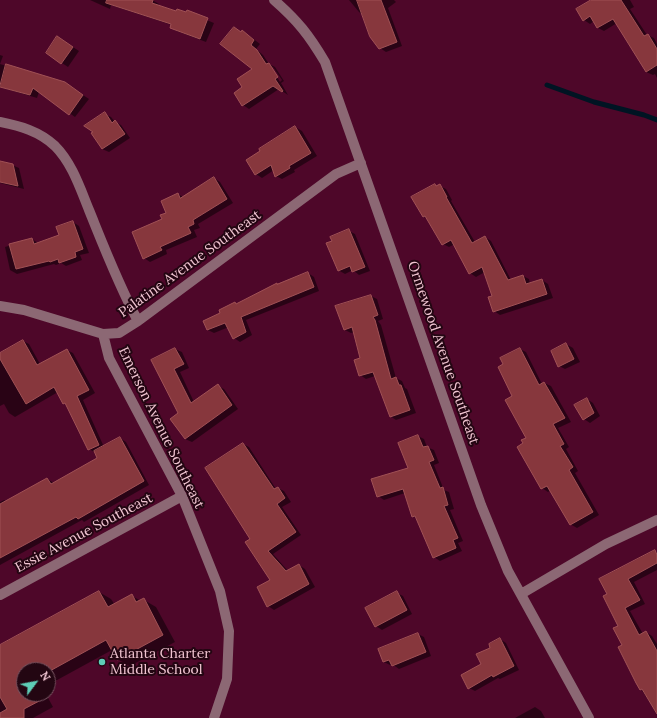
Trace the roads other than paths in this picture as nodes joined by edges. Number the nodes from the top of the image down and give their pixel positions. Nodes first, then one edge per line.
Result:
1 (274, 0) edge
2 (0, 122) edge
3 (361, 163) junction
4 (0, 306) edge
5 (138, 321) junction
6 (103, 334) junction
7 (182, 496) junction
8 (657, 520) edge
9 (521, 594) junction
10 (0, 595) edge
11 (214, 718) edge
12 (589, 718) edge

1 - 3 street, Ormewood Avenue Southeast
2 - 5 street
3 - 5 street, Palatine Avenue Southeast
3 - 9 street, Ormewood Avenue Southeast
4 - 6 street, Palatine Avenue Southeast
5 - 6 street, Palatine Avenue Southeast
6 - 7 street, Emerson Avenue Southeast
7 - 10 street, Essie Avenue Southeast
7 - 11 street, Emerson Avenue Southeast
8 - 9 street
9 - 12 street, Ormewood Avenue Southeast

